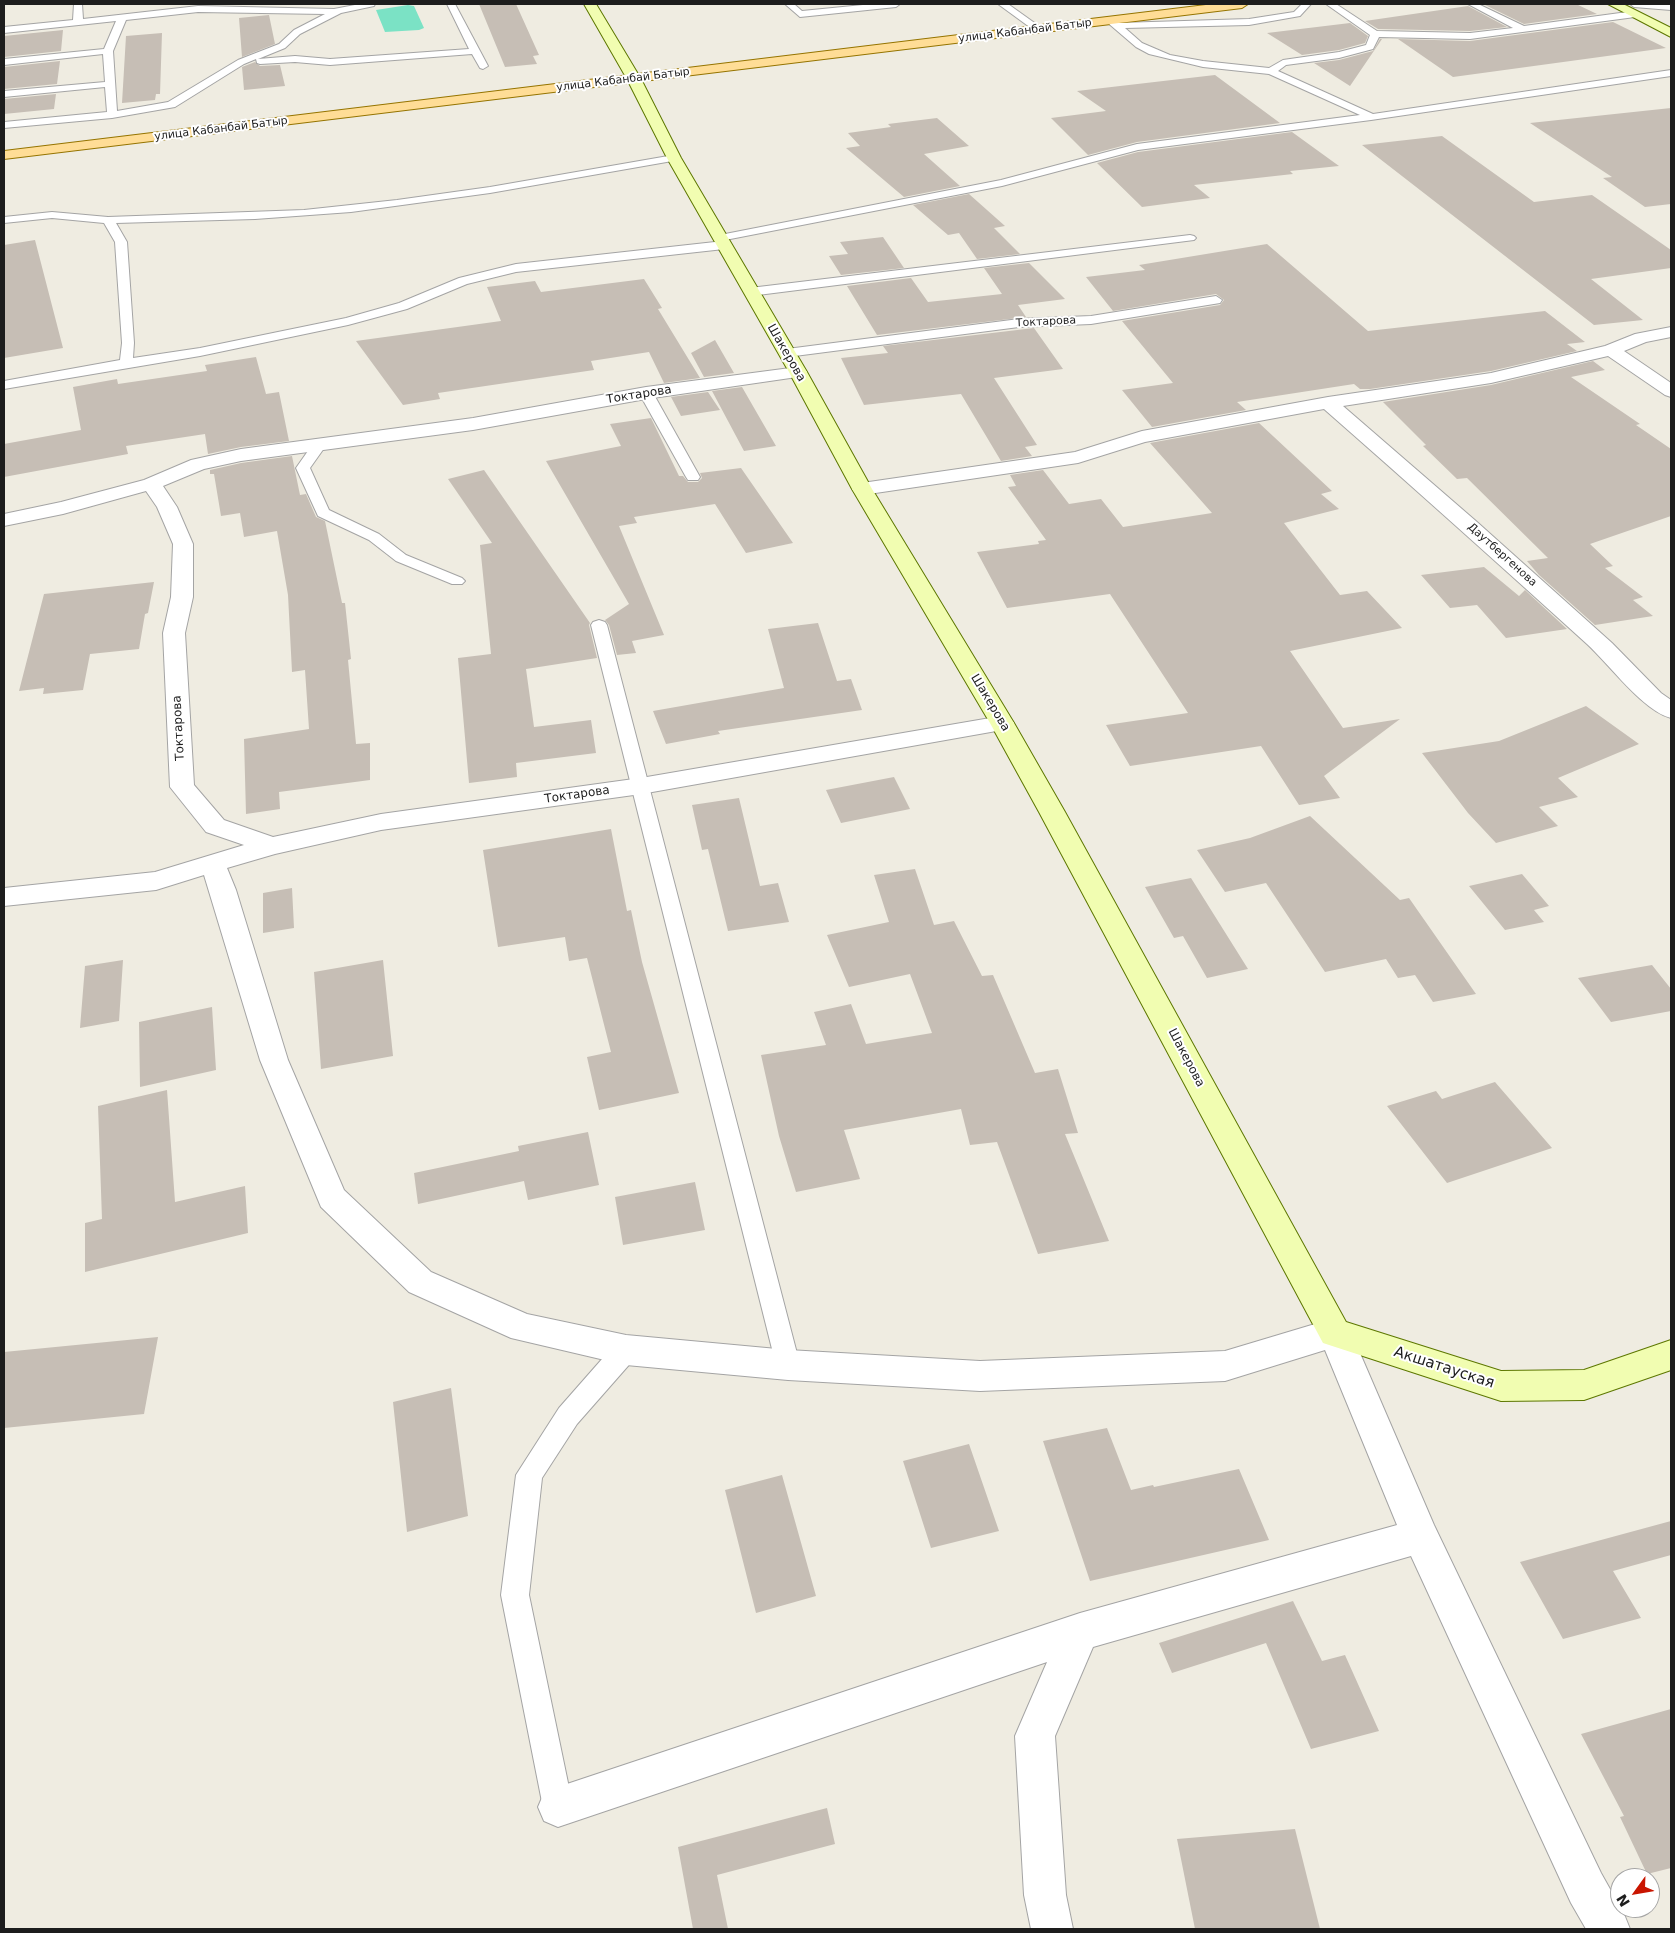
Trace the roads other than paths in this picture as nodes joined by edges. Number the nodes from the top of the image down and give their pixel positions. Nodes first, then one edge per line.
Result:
1 (78, 4) edge
2 (371, 4) edge
3 (451, 4) edge
4 (590, 4) edge
5 (789, 4) edge
6 (896, 4) edge
7 (1002, 4) edge
8 (1242, 4) edge
9 (1307, 4) edge
10 (1330, 4) edge
11 (1472, 4) edge
12 (1614, 4) edge
13 (1671, 7) edge
14 (1635, 9) edge
15 (338, 11) junction
16 (122, 18) junction
17 (78, 23) junction
18 (1114, 23) junction
19 (1521, 28) junction
20 (4, 30) edge
21 (1038, 30) junction
22 (1671, 33) edge
23 (1375, 34) junction
24 (108, 51) junction
25 (475, 51) junction
26 (4, 62) edge
27 (241, 62) junction
28 (482, 66) dead end
29 (1272, 71) junction
30 (1671, 73) edge
31 (634, 79) junction
32 (110, 84) junction
33 (4, 94) edge
34 (112, 115) junction
35 (1371, 117) junction
36 (4, 125) edge
37 (4, 131) edge
38 (4, 155) edge
39 (674, 158) junction
40 (4, 220) edge
41 (108, 220) junction
42 (1190, 238) dead end
43 (722, 242) junction
44 (750, 292) junction
45 (1216, 300) dead end
46 (1671, 332) edge
47 (1611, 350) junction
48 (126, 363) junction
49 (792, 363) junction
50 (4, 385) edge
51 (1671, 391) edge
52 (646, 394) junction
53 (1328, 403) junction
54 (320, 444) junction
55 (693, 477) dead end
56 (151, 484) junction
57 (862, 489) junction
58 (4, 520) edge
59 (457, 582) dead end
60 (599, 625) dead end
61 (1671, 711) edge
62 (1002, 723) junction
63 (641, 786) junction
64 (272, 846) junction
65 (212, 863) junction
66 (4, 897) edge
67 (1336, 1333) junction
68 (626, 1350) junction
69 (1671, 1356) edge
70 (788, 1365) junction
71 (1420, 1536) junction
72 (1080, 1632) junction
73 (558, 1807) joint
74 (1052, 1929) edge
75 (1609, 1929) edge

1 - 17 lane
2 - 15 lane
3 - 25 lane
4 - 31 street, Шакерова
5 - 6 lane
7 - 21 lane
8 - 18 main road, улица Кабанбай Батыр
9 - 18 lane
10 - 23 lane
11 - 19 lane
12 - 14 street
13 - 14 lane
14 - 19 lane
14 - 22 street
15 - 16 lane
15 - 27 lane
16 - 17 lane
16 - 24 lane
17 - 20 lane
18 - 21 main road, улица Кабанбай Батыр
18 - 29 lane
19 - 23 lane
21 - 31 main road, улица Кабанбай Батыр
23 - 29 lane
24 - 26 lane
24 - 32 lane
25 - 27 lane
25 - 28 lane
27 - 34 lane
29 - 35 lane
30 - 35 lane
31 - 38 main road, улица Кабанбай Батыр
31 - 39 street, Шакерова
32 - 33 lane
32 - 34 lane
34 - 36 lane
35 - 43 lane
36 - 37 lane
39 - 41 lane
39 - 43 street, Шакерова
40 - 41 lane
41 - 48 lane
42 - 44 lane
43 - 44 street, Шакерова
43 - 48 lane
44 - 49 street, Шакерова
45 - 49 lane, Токтарова
46 - 47 street
47 - 51 street
47 - 53 street
48 - 50 lane
49 - 52 street, Токтарова
49 - 57 street, Шакерова
52 - 54 street, Токтарова
52 - 55 lane
53 - 57 street
53 - 61 street, Даутбергенова
54 - 56 street, Токтарова
54 - 59 lane
56 - 58 street
56 - 64 street, Токтарова
57 - 62 street, Шакерова
60 - 63 lane
62 - 63 street, Токтарова
62 - 67 street, Шакерова
63 - 64 street, Токтарова
63 - 70 lane
64 - 65 street
65 - 66 street
65 - 68 street
67 - 69 street, Акшатауская
67 - 70 street
67 - 71 street
68 - 70 street
68 - 73 lane
71 - 72 street
71 - 75 street
72 - 73 street
72 - 74 street

